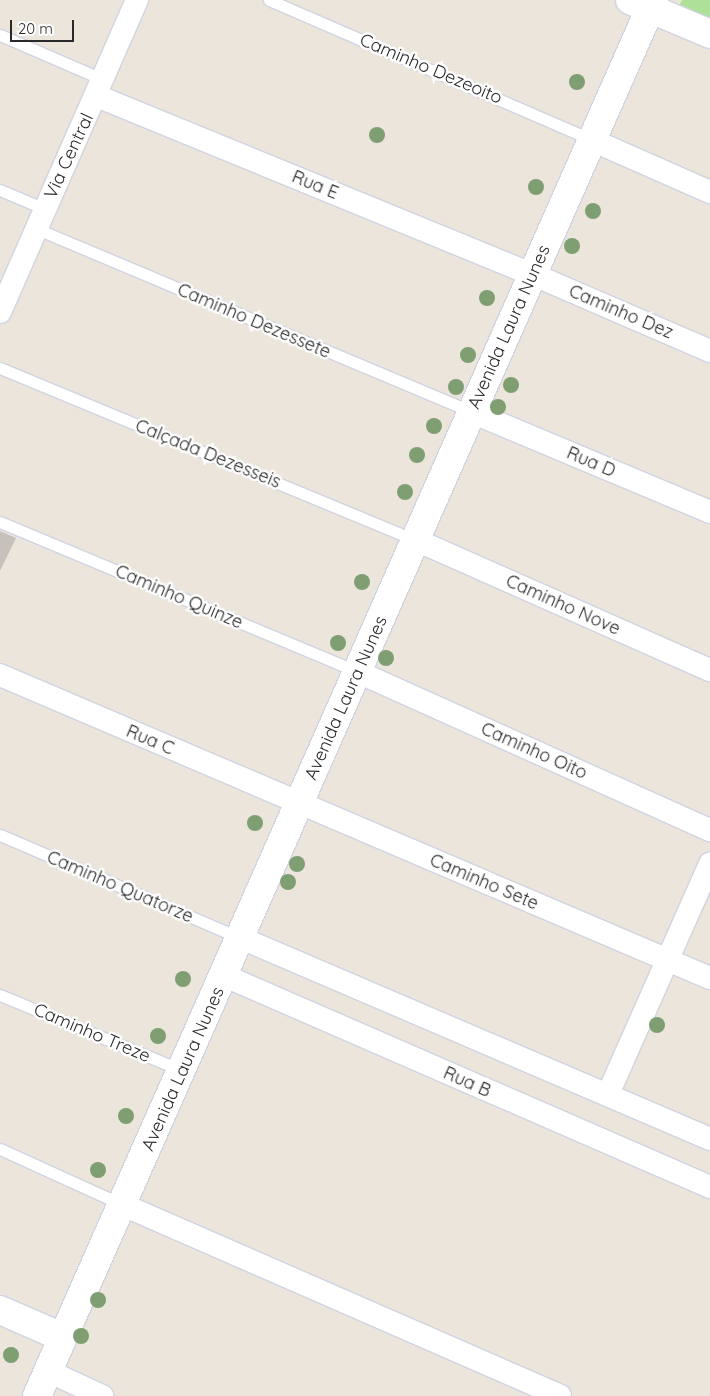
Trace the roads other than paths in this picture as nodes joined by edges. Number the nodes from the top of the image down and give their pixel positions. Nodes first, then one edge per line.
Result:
1 (137, 0) edge
2 (269, 0) edge
3 (645, 3) edge
4 (710, 34) edge
5 (0, 35) edge
6 (101, 88) junction
7 (592, 140) junction
8 (0, 190) edge
9 (710, 192) edge
10 (41, 219) junction
11 (532, 274) junction
12 (0, 312) edge
13 (710, 351) edge
14 (0, 368) edge
15 (472, 412) junction
16 (710, 512) edge
17 (0, 522) edge
18 (416, 540) junction
19 (710, 670) edge
20 (358, 672) junction
21 (0, 675) edge
22 (299, 804) junction
23 (710, 830) edge
24 (0, 835) edge
25 (710, 864) edge
26 (241, 938) junction
27 (670, 960) junction
28 (225, 976) junction
29 (710, 978) edge
30 (0, 995) edge
31 (183, 1071) junction
32 (608, 1094) junction
33 (710, 1138) edge
34 (0, 1149) edge
35 (710, 1187) edge
36 (121, 1204) junction
37 (0, 1310) edge
38 (62, 1338) junction
39 (48, 1371) junction
40 (37, 1396) edge
41 (102, 1396) edge
42 (560, 1396) edge

1 - 6 street, Via Central
2 - 7 lane, Caminho Dezeoito
3 - 4 street
3 - 7 street, Avenida Laura Nunes
5 - 6 lane
6 - 10 street, Via Central
6 - 11 street, Rua E
7 - 9 street
7 - 11 street, Avenida Laura Nunes
8 - 10 lane, Caminho Dezessete
10 - 12 street, Via Central
10 - 15 lane, Caminho Dezessete
11 - 13 street, Caminho Dez
11 - 15 street, Avenida Laura Nunes
14 - 18 lane, Calçada Dezesseis
15 - 16 street, Rua D
15 - 18 street, Avenida Laura Nunes
17 - 20 lane, Caminho Quinze
18 - 19 street, Caminho Nove
18 - 20 street, Avenida Laura Nunes
20 - 22 street, Avenida Laura Nunes
20 - 23 street, Caminho Oito
21 - 22 street, Rua C
22 - 26 street, Avenida Laura Nunes
22 - 27 street, Caminho Sete
24 - 26 lane, Caminho Quatorze
25 - 27 street
26 - 28 street, Avenida Laura Nunes
26 - 32 street
27 - 29 street, Caminho Sete
27 - 32 street
28 - 31 street, Avenida Laura Nunes
28 - 35 street, Rua B
30 - 31 lane, Caminho Treze
31 - 36 street, Avenida Laura Nunes
32 - 33 street
34 - 36 lane
36 - 38 street, Avenida Laura Nunes
36 - 42 street
37 - 38 street
38 - 39 street, Avenida Laura Nunes
39 - 40 street, Avenida Laura Nunes
39 - 41 street

